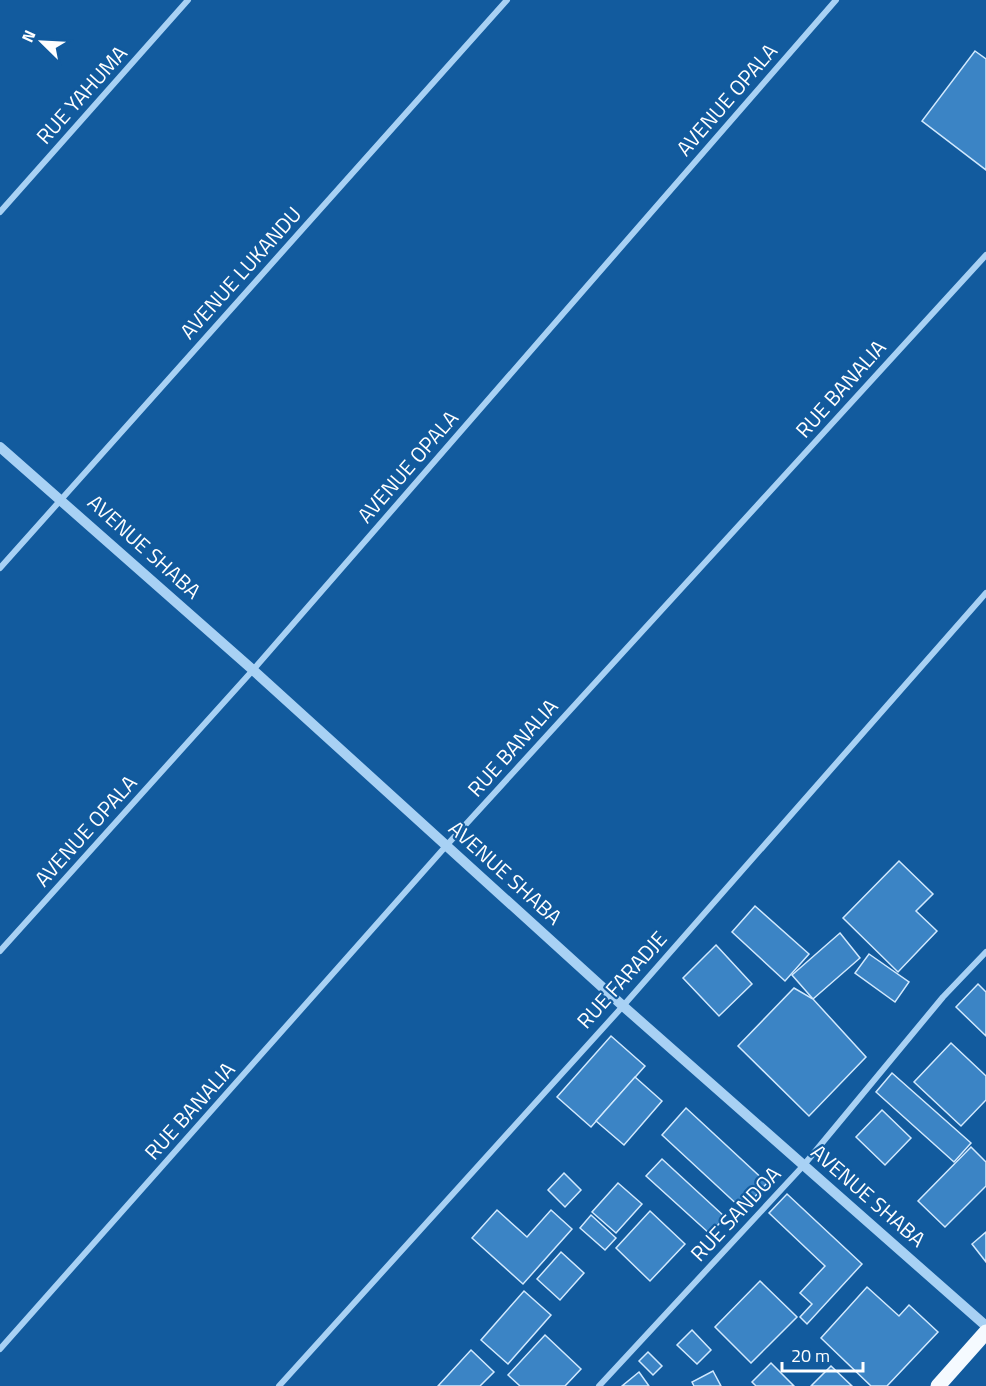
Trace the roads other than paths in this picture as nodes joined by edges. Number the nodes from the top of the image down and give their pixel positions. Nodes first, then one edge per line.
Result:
1 (188, 0) edge
2 (507, 0) edge
3 (836, 0) edge
4 (0, 212) edge
5 (986, 255) edge
6 (0, 447) edge
7 (62, 500) junction
8 (0, 568) edge
9 (986, 593) edge
10 (253, 670) junction
11 (446, 846) junction
12 (0, 951) edge
13 (986, 952) edge
14 (623, 1006) junction
15 (803, 1166) junction
16 (986, 1326) edge
17 (986, 1332) edge
18 (0, 1349) edge
19 (279, 1386) edge
20 (599, 1386) edge
21 (938, 1386) edge

1 - 4 street, RUE YAHUMA
2 - 7 street, AVENUE LUKANDU
3 - 10 street, AVENUE OPALA
5 - 11 street, RUE BANALIA
6 - 7 street, AVENUE SHABA
7 - 8 street, AVENUE LUKANDU
7 - 10 street, AVENUE SHABA
9 - 14 street, RUE FARADJE
10 - 11 street, AVENUE SHABA
10 - 12 street, AVENUE OPALA
11 - 14 street, AVENUE SHABA
11 - 18 street, RUE BANALIA
13 - 15 street, RUE SANDOA
14 - 15 street, AVENUE SHABA
14 - 19 street, RUE FARADJE
15 - 16 street, AVENUE SHABA
15 - 20 street, RUE SANDOA
17 - 21 main road

